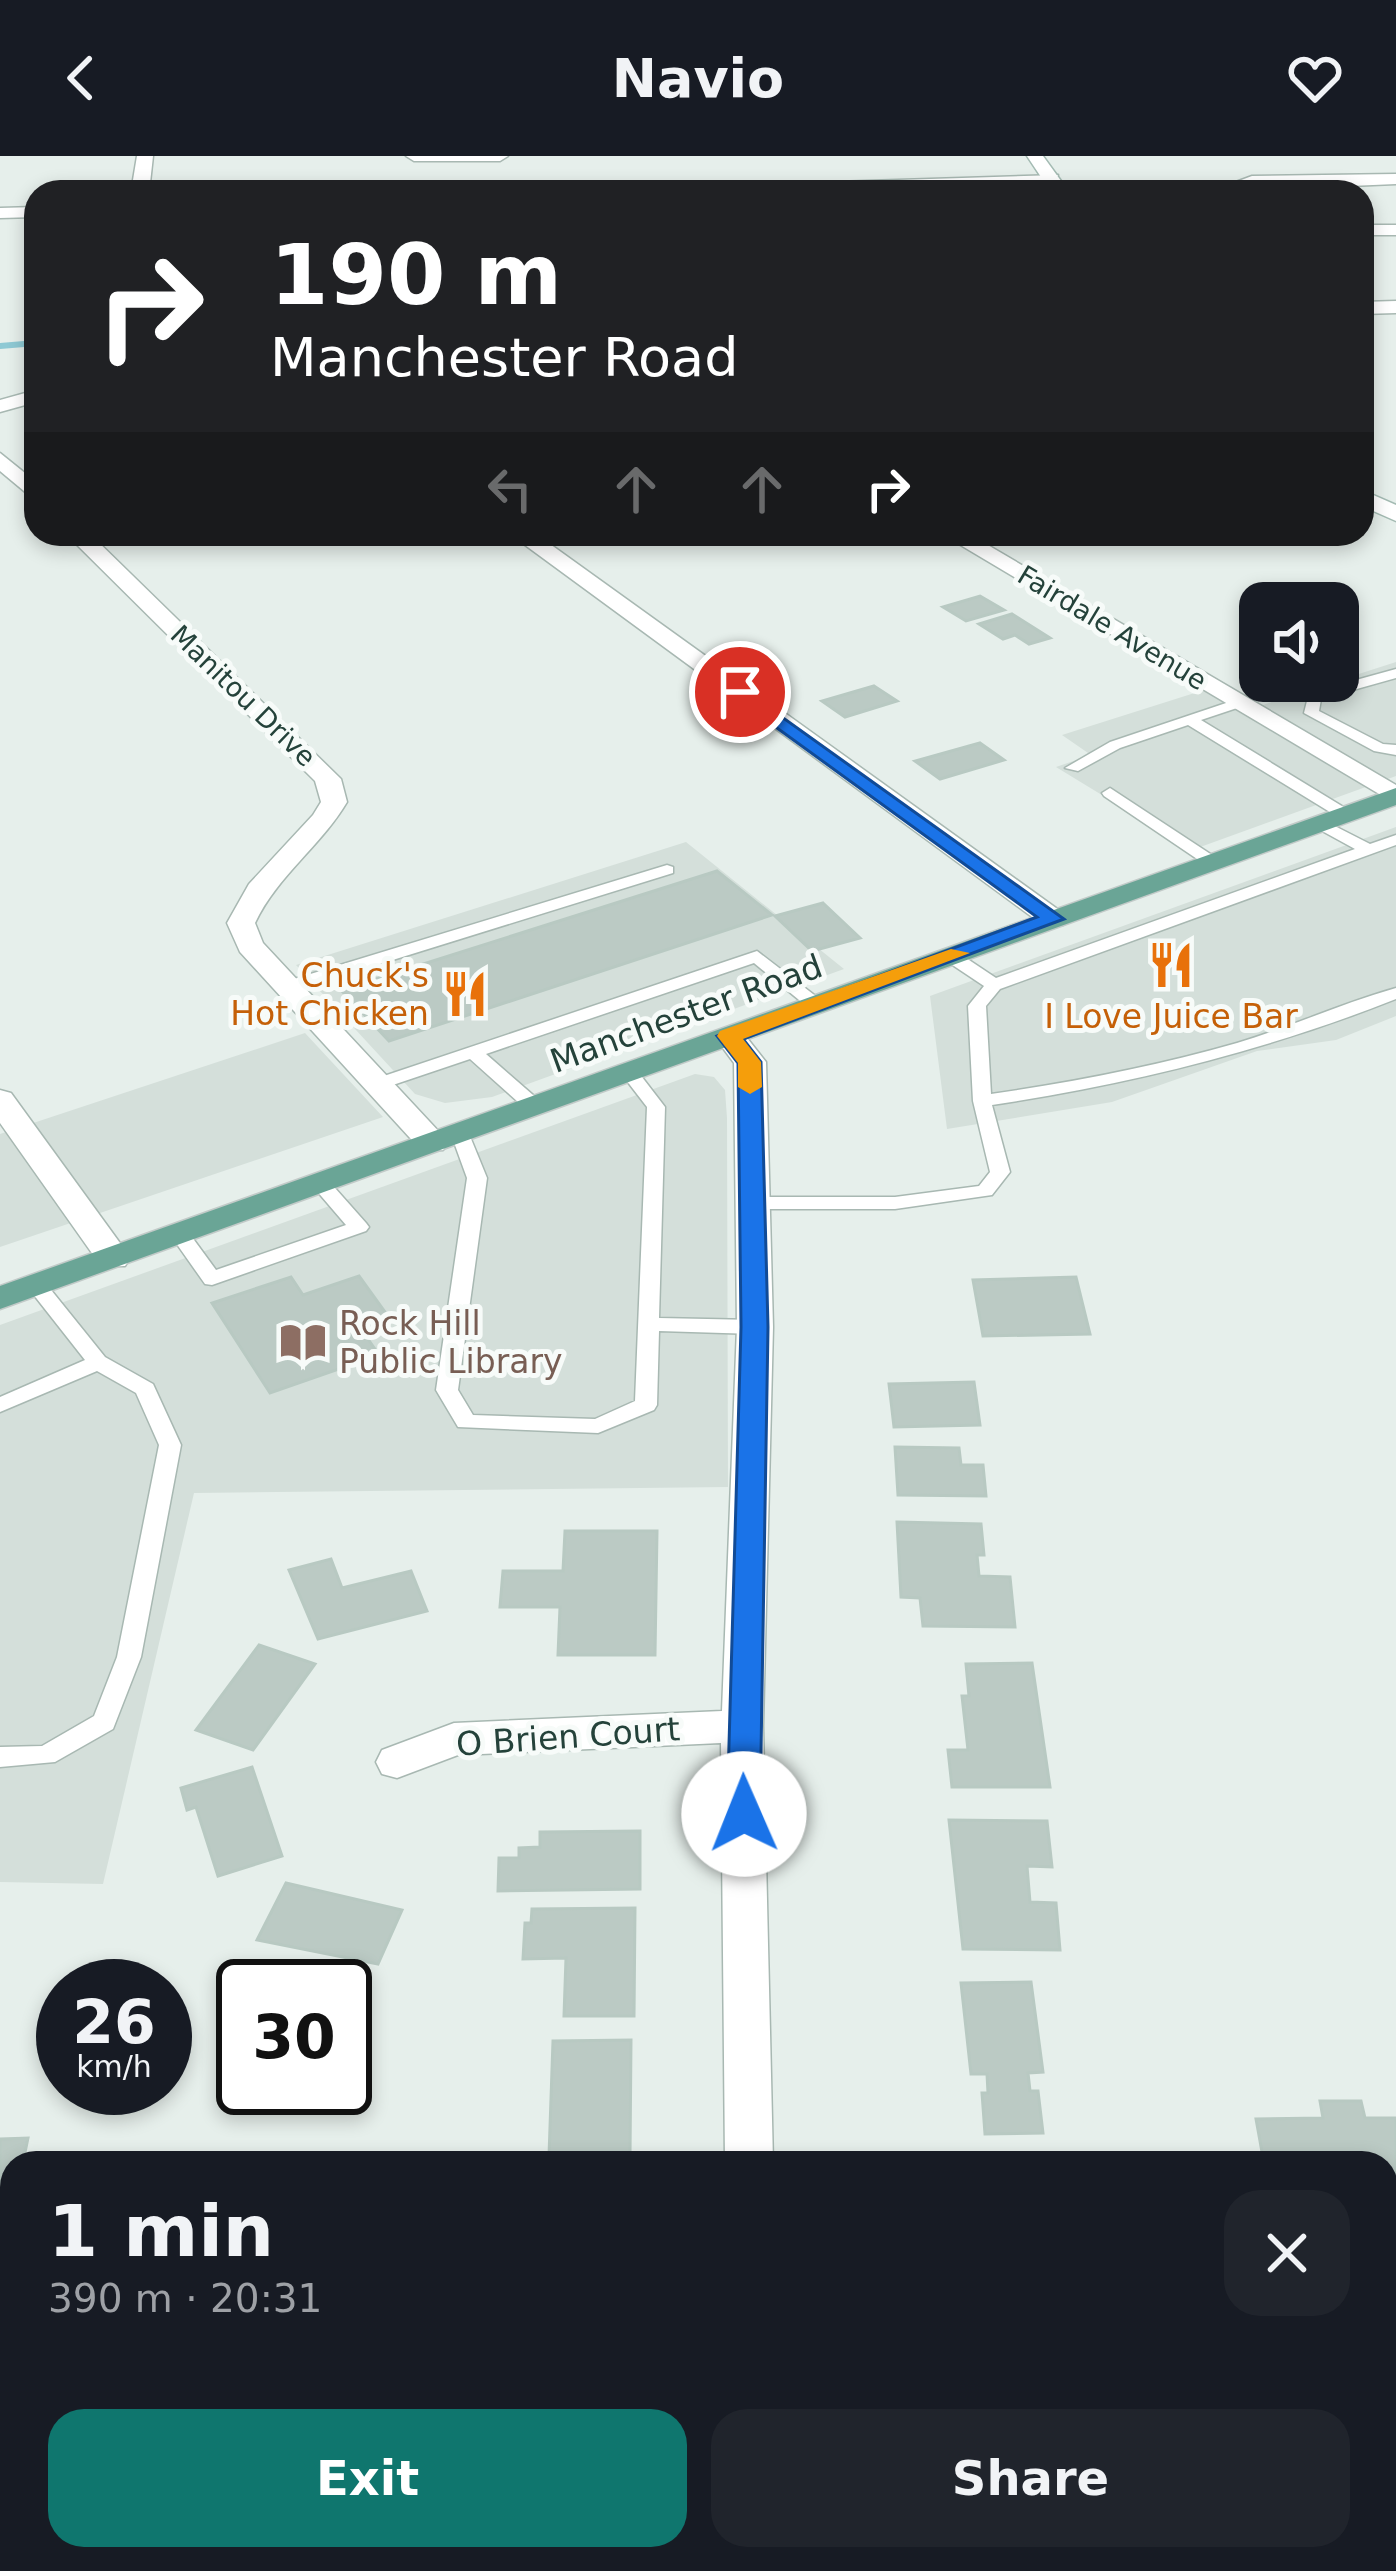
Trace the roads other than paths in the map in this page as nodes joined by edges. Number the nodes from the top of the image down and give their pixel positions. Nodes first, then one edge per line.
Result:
1 (413, 156) edge
2 (500, 156) edge
3 (1396, 179) edge
4 (1348, 180) edge
5 (0, 459) edge
6 (24, 482) edge
7 (89, 546) edge
8 (538, 546) edge
9 (973, 546) edge
10 (1396, 673) edge
11 (1238, 703) junction
12 (1189, 719) junction
13 (1387, 749) edge
14 (1073, 768) dead end
15 (1110, 793) dead end
16 (1396, 796) edge
17 (1332, 819) junction
18 (1396, 840) edge
19 (1369, 850) junction
20 (1212, 862) junction
21 (667, 870) dead end
22 (1053, 919) junction
23 (951, 956) junction
24 (994, 986) junction
25 (287, 987) junction
26 (1396, 993) edge
27 (816, 1005) junction
28 (729, 1036) junction
29 (473, 1052) junction
30 (629, 1072) junction
31 (375, 1085) junction
32 (0, 1100) edge
33 (982, 1101) junction
34 (534, 1106) junction
35 (446, 1138) junction
36 (320, 1183) junction
37 (751, 1203) junction
38 (179, 1233) junction
39 (112, 1258) junction
40 (35, 1285) junction
41 (0, 1298) edge
42 (649, 1324) junction
43 (754, 1327) junction
44 (98, 1362) junction
45 (0, 1405) edge
46 (742, 1726) junction
47 (0, 1756) edge
48 (397, 1762) dead end
49 (749, 2151) edge

1 - 2 street
3 - 4 street
5 - 6 street
7 - 25 street, Manitou Drive
8 - 22 street
9 - 11 street, Fairdale Avenue
10 - 13 lane
11 - 12 lane
11 - 16 street, Fairdale Avenue
12 - 14 lane
12 - 17 lane
15 - 20 lane
16 - 17 main road, Manchester Road
17 - 19 lane
17 - 20 main road, Manchester Road
18 - 19 lane
19 - 24 lane
20 - 22 main road, Manchester Road
21 - 25 lane
22 - 23 main road, Manchester Road
23 - 24 lane
23 - 27 main road, Manchester Road
24 - 33 lane
25 - 31 street, Manitou Drive
26 - 33 lane
27 - 28 main road, Manchester Road
27 - 29 lane
28 - 30 main road, Manchester Road
28 - 37 street
29 - 31 lane
29 - 34 lane
30 - 34 main road, Manchester Road
30 - 42 lane
31 - 35 street, Manitou Drive
32 - 39 street
33 - 37 lane
34 - 35 main road, Manchester Road
35 - 36 main road, Manchester Road
35 - 42 lane
36 - 38 main road, Manchester Road
36 - 38 lane
37 - 43 street
38 - 39 main road, Manchester Road
39 - 40 main road, Manchester Road
40 - 41 main road, Manchester Road
40 - 44 lane
42 - 43 lane
43 - 46 street
44 - 45 lane
44 - 47 lane
46 - 48 street, O Brien Court
46 - 49 street

